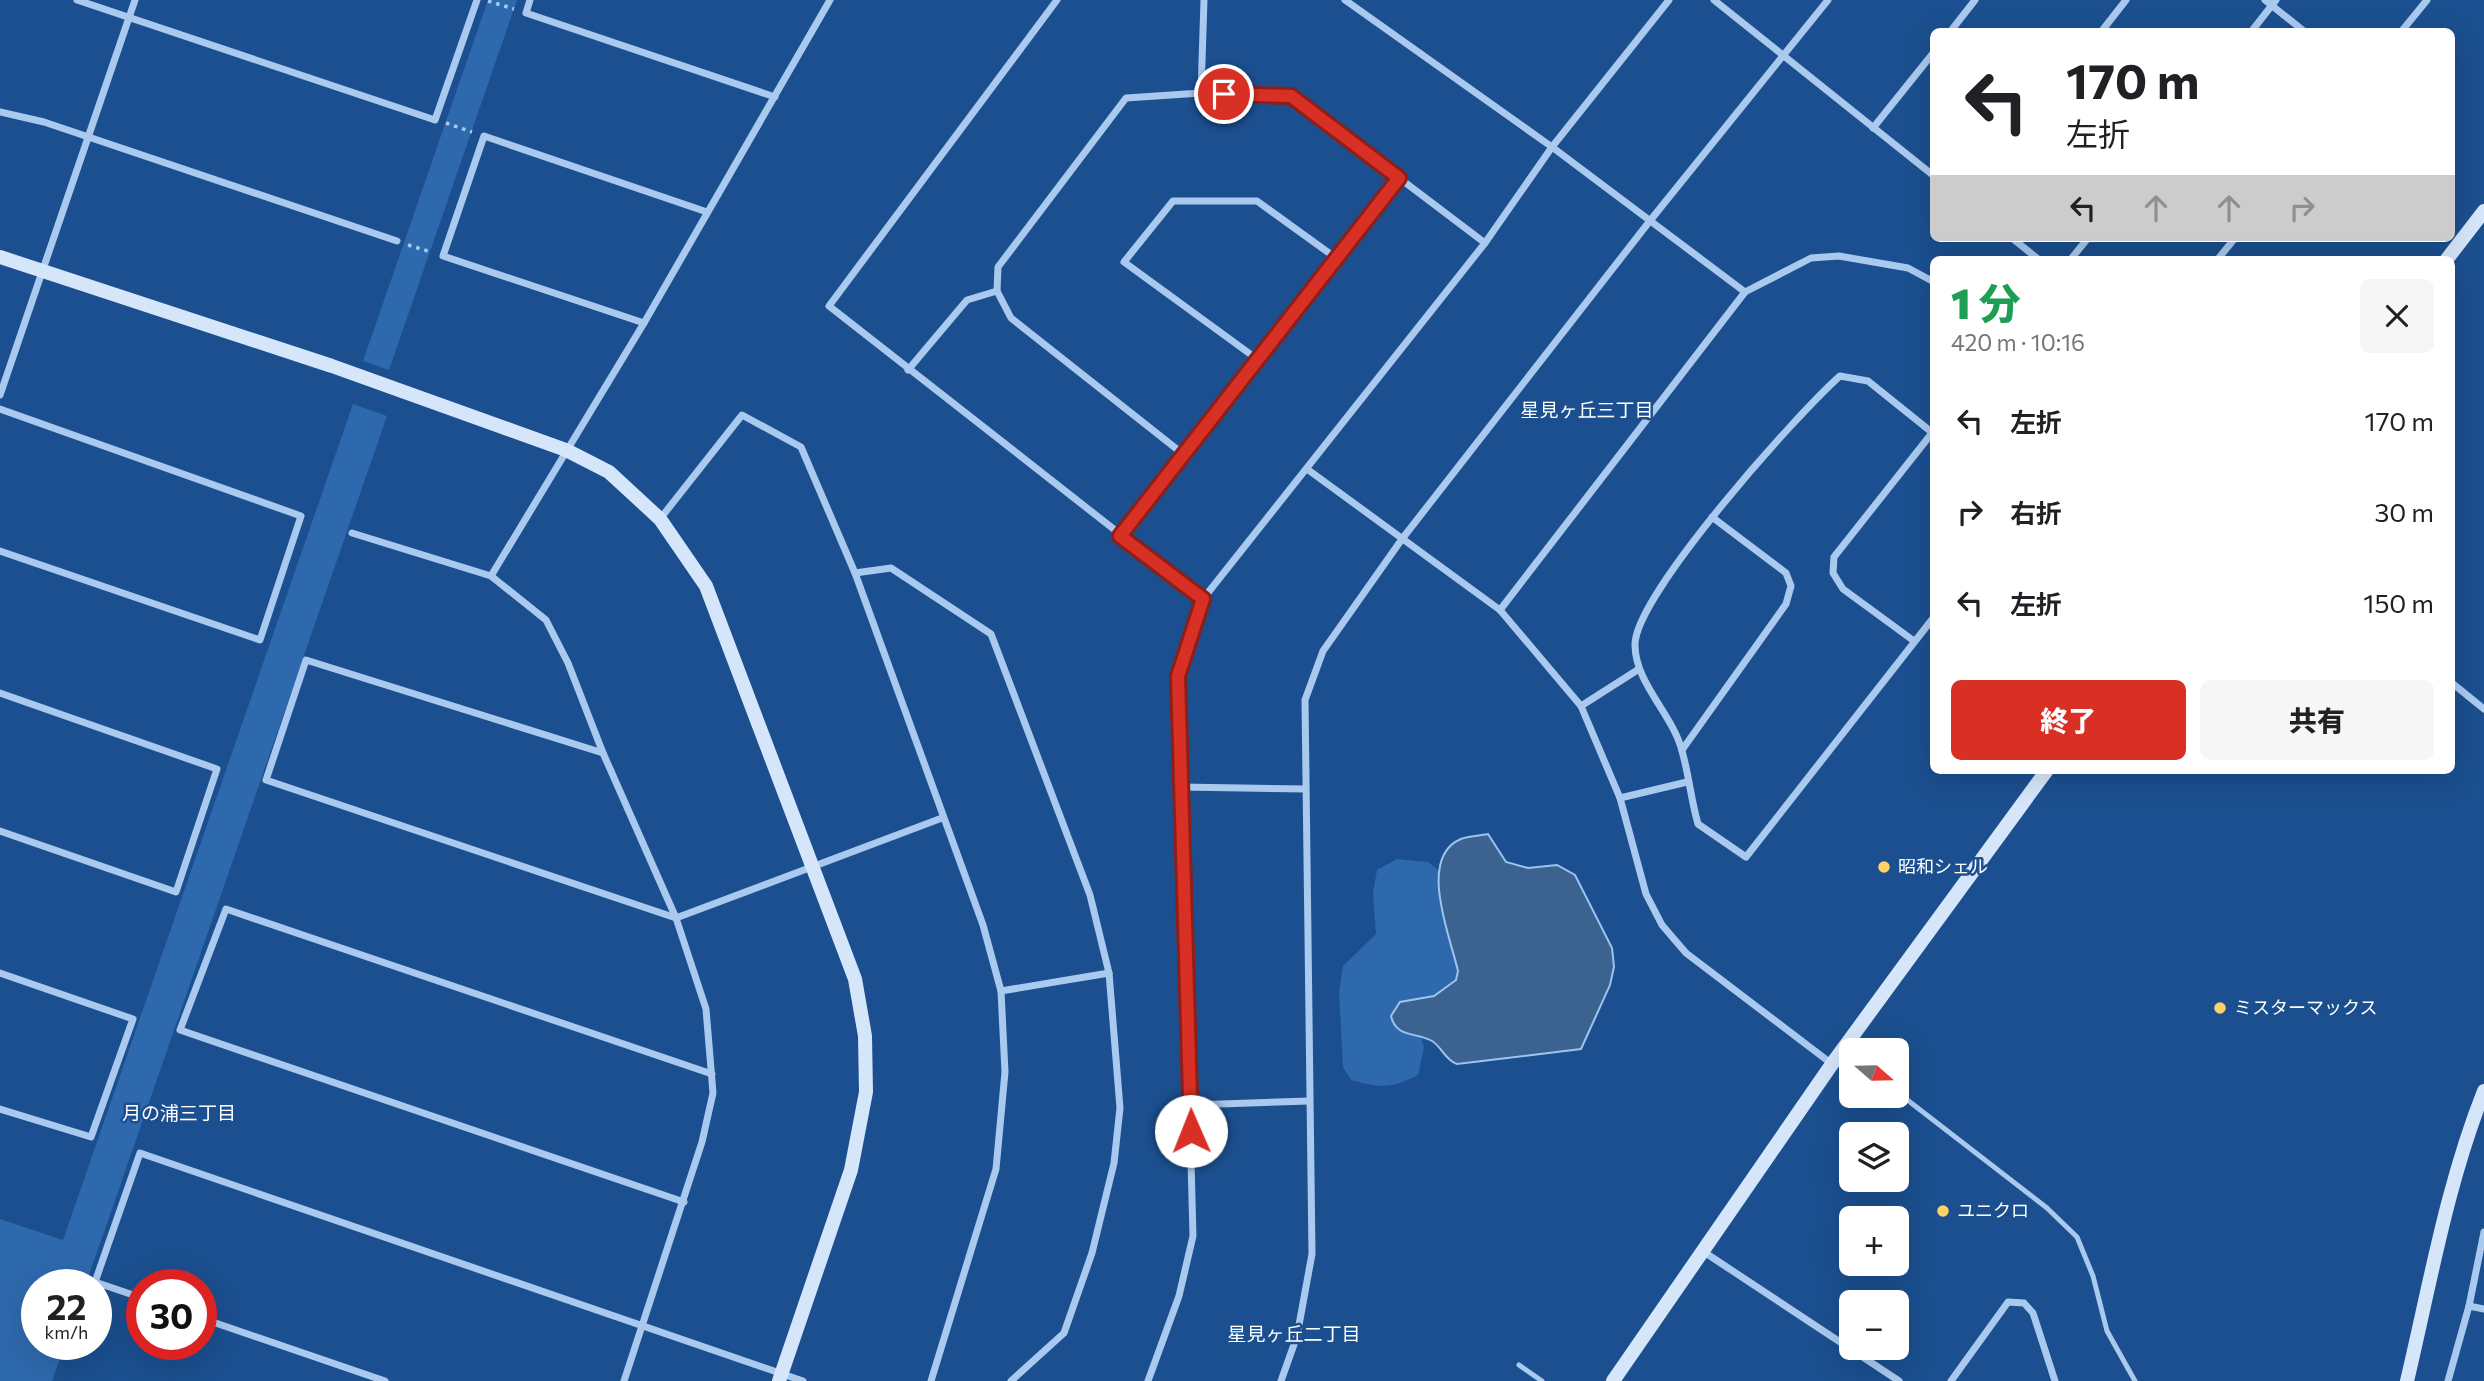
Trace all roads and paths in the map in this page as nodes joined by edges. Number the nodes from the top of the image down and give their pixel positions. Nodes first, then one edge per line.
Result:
1 (76, 0) edge
2 (135, 0) edge
3 (477, 0) edge
4 (486, 0) edge
5 (530, 0) edge
6 (830, 0) edge
7 (1057, 0) edge
8 (1204, 0) edge
9 (1345, 0) edge
10 (1669, 0) edge
11 (1714, 0) edge
12 (1828, 0) edge
13 (1975, 0) edge
14 (2126, 0) edge
15 (2427, 0) edge
16 (2271, 2) edge
17 (526, 13) junction
18 (130, 16) junction
19 (1953, 28) edge
20 (2104, 28) edge
21 (2254, 28) edge
22 (2300, 28) edge
23 (2404, 28) edge
24 (1784, 57) junction
25 (1930, 57) edge
26 (1201, 93) junction
27 (775, 97) junction
28 (0, 112) edge
29 (435, 120) junction
30 (1873, 128) junction
31 (484, 136) junction
32 (88, 138) junction
33 (1552, 147) junction
34 (1930, 173) edge
35 (1399, 178) junction
36 (2484, 211) edge
37 (707, 212) junction
38 (1650, 222) junction
39 (397, 241) joint
40 (2017, 242) edge
41 (2085, 242) edge
42 (2232, 242) edge
43 (1485, 243) junction
44 (443, 256) junction
45 (2034, 256) edge
46 (2073, 256) edge
47 (2220, 256) edge
48 (2449, 256) edge
49 (0, 257) edge
50 (1336, 258) junction
51 (43, 271) junction
52 (1930, 280) edge
53 (997, 291) junction
54 (1745, 292) junction
55 (643, 323) junction
56 (1258, 359) junction
57 (908, 370) junction
58 (0, 395) edge
59 (0, 409) edge
60 (1930, 432) edge
61 (1930, 438) edge
62 (566, 450) junction
63 (1183, 454) junction
64 (1307, 468) junction
65 (1712, 517) junction
66 (660, 519) junction
67 (352, 533) dead end
68 (1120, 536) junction
69 (1402, 539) junction
70 (0, 551) edge
71 (855, 573) junction
72 (491, 576) junction
73 (1203, 599) junction
74 (1500, 610) junction
75 (1930, 622) edge
76 (1914, 641) junction
77 (1640, 669) junction
78 (2455, 685) edge
79 (0, 694) edge
80 (1581, 706) junction
81 (2484, 709) edge
82 (1682, 750) junction
83 (603, 754) junction
84 (2044, 774) edge
85 (1687, 782) junction
86 (1180, 787) junction
87 (1305, 789) junction
88 (1620, 798) junction
89 (942, 818) junction
90 (0, 831) edge
91 (811, 865) junction
92 (676, 918) junction
93 (0, 973) edge
94 (1110, 973) junction
95 (1001, 991) junction
96 (1858, 1038) edge
97 (1839, 1059) edge
98 (1832, 1064) junction
99 (712, 1074) junction
100 (2484, 1091) edge
101 (1309, 1101) junction
102 (1909, 1101) edge
103 (1191, 1105) junction
104 (0, 1109) edge
105 (684, 1202) junction
106 (2484, 1231) edge
107 (1704, 1252) junction
108 (126, 1293) edge
109 (2469, 1306) junction
110 (2484, 1309) edge
111 (217, 1323) edge
112 (643, 1324) junction
113 (1519, 1365) dead end
114 (780, 1378) edge
115 (385, 1381) edge
116 (624, 1381) edge
117 (803, 1381) edge
118 (931, 1381) edge
119 (1011, 1381) edge
120 (1148, 1381) edge
121 (1281, 1381) edge
122 (1542, 1381) edge
123 (1613, 1381) edge
124 (1899, 1381) edge
125 (1951, 1381) edge
126 (2055, 1381) edge
127 (2135, 1381) edge
128 (2407, 1381) edge
129 (2448, 1381) edge

1 - 18 street
2 - 18 street
3 - 29 street
4 - 17 path
5 - 17 street
6 - 27 street
7 - 57 street
8 - 26 street
9 - 33 street
10 - 33 street
11 - 24 street
12 - 24 street
13 - 19 street
14 - 20 street
15 - 23 street
16 - 21 street
16 - 22 street
17 - 27 street
18 - 29 street
18 - 32 street
24 - 30 street
24 - 38 street
25 - 30 street
26 - 35 street
26 - 53 street
27 - 37 street
28 - 32 street
29 - 31 path
30 - 34 street
31 - 37 street
31 - 44 street
32 - 39 street
32 - 51 street
33 - 38 street
33 - 43 street
35 - 43 street
35 - 50 street
36 - 48 street
37 - 55 street
38 - 54 street
38 - 69 street
39 - 44 path
40 - 45 street
41 - 46 street
42 - 47 street
43 - 64 street
44 - 55 street
49 - 51 street
50 - 56 street
50 - 56 street
51 - 58 street
51 - 62 street
52 - 54 street
53 - 57 street
53 - 63 street
54 - 74 street
55 - 62 street
56 - 63 street
57 - 68 street
59 - 70 street
60 - 65 street
61 - 76 street
62 - 66 street
62 - 72 street
63 - 68 street
64 - 69 street
64 - 73 street
65 - 77 street
65 - 82 street
66 - 71 street
66 - 91 street
67 - 72 street
68 - 73 street
69 - 74 street
69 - 87 street
71 - 89 street
71 - 94 street
72 - 83 street
73 - 86 street
74 - 80 street
75 - 76 street
76 - 85 street
77 - 80 street
77 - 82 street
78 - 81 street
79 - 90 street
80 - 88 street
82 - 85 street
83 - 92 street
83 - 92 street
84 - 96 street
85 - 88 street
86 - 87 street
86 - 103 street
87 - 101 street
88 - 98 street
89 - 91 street
89 - 95 street
91 - 92 street
91 - 114 street
92 - 99 street
93 - 104 street
94 - 95 street
94 - 119 street
95 - 118 street
97 - 98 street
98 - 107 street
99 - 105 street
99 - 105 street
100 - 128 street
101 - 103 street
101 - 121 street
102 - 127 lane
103 - 120 street
105 - 112 street
106 - 109 street
107 - 123 street
107 - 124 street
108 - 112 street
109 - 110 street
109 - 129 street
111 - 115 street
112 - 114 street
112 - 116 street
113 - 122 lane
114 - 117 street
125 - 126 street

